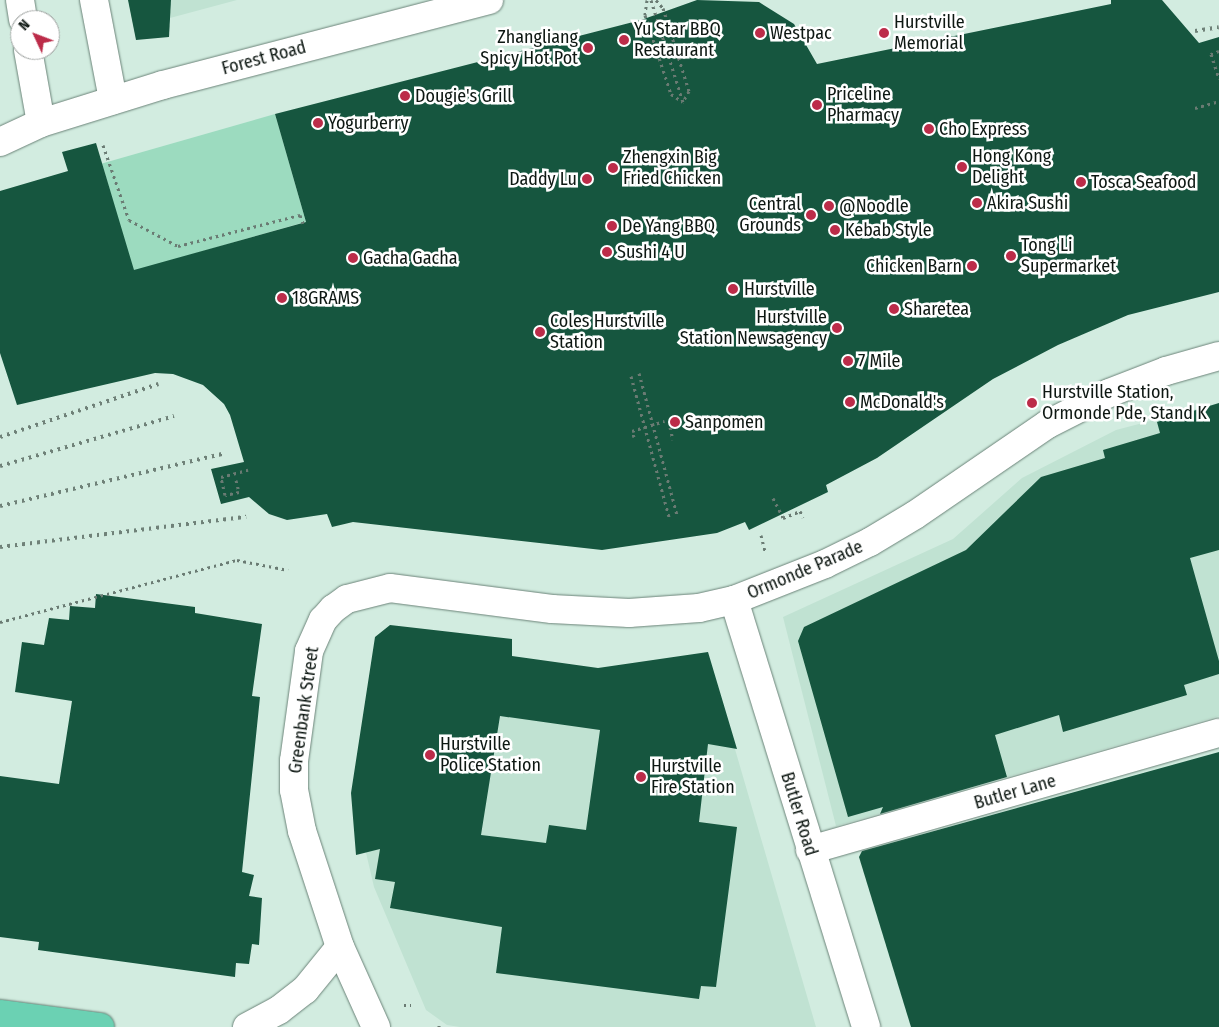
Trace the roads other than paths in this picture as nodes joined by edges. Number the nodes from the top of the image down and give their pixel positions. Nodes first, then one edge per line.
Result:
1 (94, 0) edge
2 (489, 0) edge
3 (30, 60) edge
4 (114, 100) junction
5 (0, 123) edge
6 (41, 123) junction
7 (0, 142) edge
8 (1219, 356) edge
9 (347, 599) joint
10 (734, 600) junction
11 (1219, 733) edge
12 (810, 850) junction
13 (340, 947) junction
14 (0, 1014) edge
15 (100, 1027) edge
16 (247, 1027) edge
17 (376, 1027) edge
18 (866, 1027) edge

1 - 4 street
2 - 4 street, Forest Road
3 - 6 street
4 - 6 street, Forest Road
5 - 6 street, Forest Road
6 - 7 street, Forest Road
8 - 10 street, Ormonde Parade
9 - 10 street, Ormonde Parade
9 - 13 street, Greenbank Street
10 - 12 street, Butler Road
11 - 12 street, Butler Lane
12 - 18 street, Butler Road
13 - 16 street
13 - 17 street, Greenbank Street
14 - 15 main road

